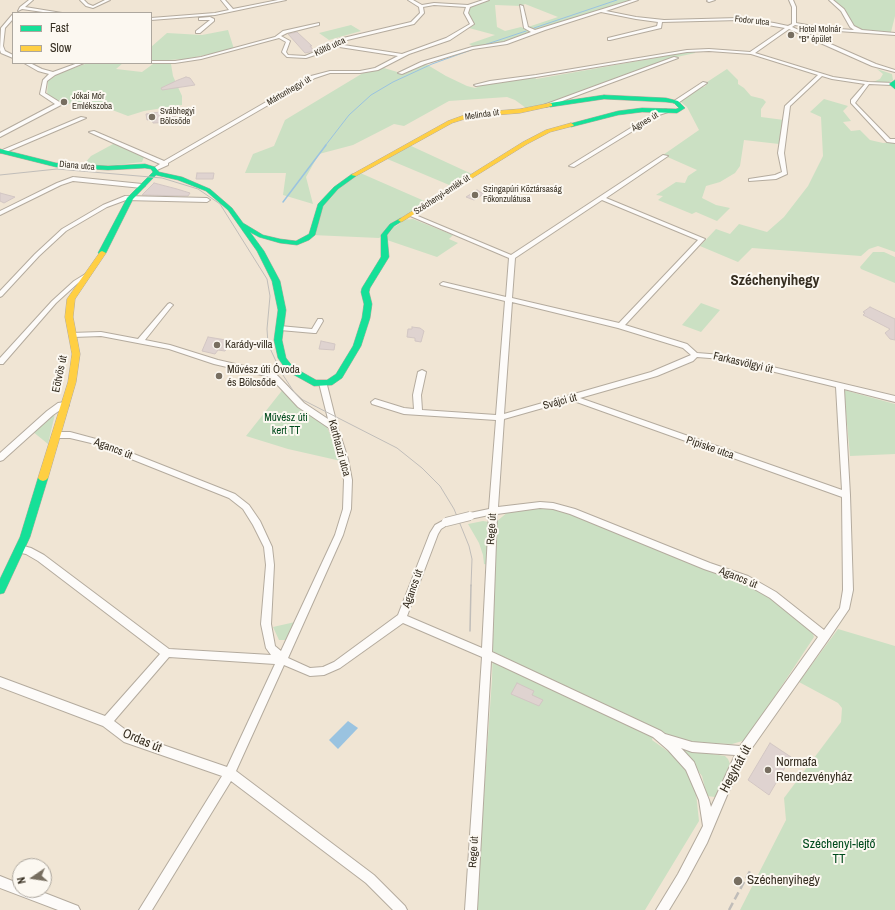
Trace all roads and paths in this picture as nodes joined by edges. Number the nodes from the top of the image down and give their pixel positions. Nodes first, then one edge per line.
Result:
1 (31, 0) edge
2 (82, 0) edge
3 (108, 0) edge
4 (223, 0) edge
5 (284, 0) edge
6 (410, 0) edge
7 (487, 0) edge
8 (636, 0) edge
9 (791, 0) edge
10 (832, 0) edge
11 (421, 6) junction
12 (468, 6) junction
13 (521, 6) dead end
14 (21, 8) junction
15 (232, 11) junction
16 (600, 11) junction
17 (17, 12) edge
18 (52, 12) edge
19 (173, 16) junction
20 (12, 17) edge
21 (152, 19) edge
22 (660, 20) junction
23 (6, 23) junction
24 (12, 23) edge
25 (317, 24) dead end
26 (792, 26) junction
27 (2, 28) edge
28 (198, 32) dead end
29 (535, 32) junction
30 (860, 32) junction
31 (895, 34) edge
32 (277, 38) junction
33 (610, 39) dead end
34 (334, 45) junction
35 (6, 53) junction
36 (751, 53) junction
37 (12, 54) edge
38 (402, 55) junction
39 (12, 56) edge
40 (152, 62) edge
41 (28, 64) edge
42 (79, 64) edge
43 (895, 71) edge
44 (400, 73) dead end
45 (53, 74) junction
46 (821, 75) junction
47 (704, 82) dead end
48 (868, 83) junction
49 (894, 84) edge
50 (476, 85) dead end
51 (676, 102) junction
52 (544, 106) junction
53 (666, 111) junction
54 (83, 118) dead end
55 (92, 132) dead end
56 (0, 135) edge
57 (895, 141) edge
58 (1, 152) edge
59 (665, 156) dead end
60 (166, 164) junction
61 (572, 166) dead end
62 (155, 171) junction
63 (751, 180) dead end
64 (142, 186) junction
65 (130, 198) junction
66 (602, 198) junction
67 (207, 200) dead end
68 (0, 213) edge
69 (411, 215) junction
70 (243, 226) junction
71 (512, 257) junction
72 (87, 275) junction
73 (443, 284) dead end
74 (0, 295) edge
75 (508, 300) junction
76 (525, 304) junction
77 (170, 305) dead end
78 (508, 312) junction
79 (320, 321) dead end
80 (620, 326) junction
81 (280, 328) junction
82 (73, 335) junction
83 (140, 341) junction
84 (695, 355) junction
85 (0, 362) edge
86 (422, 372) dead end
87 (323, 383) junction
88 (840, 386) junction
89 (573, 398) junction
90 (895, 399) edge
91 (375, 402) dead end
92 (65, 405) junction
93 (418, 413) junction
94 (499, 418) junction
95 (332, 426) junction
96 (56, 435) junction
97 (0, 458) edge
98 (846, 495) junction
99 (493, 511) junction
100 (20, 549) junction
101 (0, 590) edge
102 (402, 618) junction
103 (825, 637) junction
104 (167, 653) junction
105 (487, 654) junction
106 (283, 660) junction
107 (0, 682) edge
108 (107, 722) junction
109 (662, 736) junction
110 (743, 751) junction
111 (230, 773) junction
112 (708, 825) junction
113 (0, 882) edge
114 (12, 887) edge
115 (42, 898) edge
116 (74, 910) edge
117 (145, 910) edge
118 (400, 910) edge
119 (470, 910) edge
120 (662, 910) edge

1 - 14 street
2 - 3 street
4 - 15 street
5 - 15 street
6 - 11 street
7 - 12 street
8 - 16 street
9 - 26 street
10 - 30 street
11 - 12 street
11 - 34 street, Költő utca
12 - 38 street, Mártonhegyi út
13 - 29 street
14 - 17 street
14 - 18 street
15 - 19 street
16 - 22 street, Fodor utca
16 - 29 street
19 - 21 street
19 - 28 street
20 - 23 street
22 - 26 street, Fodor utca
22 - 33 street
23 - 24 street
23 - 27 street
25 - 32 street
26 - 30 street
26 - 36 street
26 - 43 street, Fodor utca
27 - 35 street
29 - 44 street
30 - 31 street
32 - 34 street, Költő utca
32 - 40 street
34 - 38 street
35 - 37 street
35 - 39 street
36 - 46 street
36 - 50 street
36 - 52 street
38 - 60 street, Mártonhegyi út
41 - 45 street
42 - 45 street
45 - 56 street
46 - 48 street
46 - 63 street
47 - 51 street, Ágnes út
48 - 49 street
48 - 57 street
51 - 52 street, Melinda út
51 - 53 street, Ágnes út
52 - 70 street, Melinda út
53 - 61 street, Ágnes út
53 - 69 street, Széchenyi-emlék út
54 - 58 street
55 - 60 street
58 - 62 street, Diana utca
59 - 66 street
60 - 62 street, Eötvös út
62 - 64 street, Eötvös út
62 - 70 street
64 - 65 street, Eötvös út
64 - 68 street
65 - 67 street
65 - 72 street, Eötvös út
65 - 74 street
66 - 71 street
66 - 80 street
69 - 71 street
69 - 87 street, Széchenyi-emlék út
70 - 81 street
71 - 75 street, Rege út
72 - 82 street, Eötvös út
72 - 85 street
73 - 75 street
75 - 76 street
75 - 78 street, Rege út
76 - 78 street
76 - 80 street
77 - 83 street
78 - 94 street, Rege út
79 - 81 street
80 - 84 street
81 - 87 street
82 - 83 street
82 - 92 street, Eötvös út
83 - 95 street
84 - 88 street, Farkasvölgyi út
84 - 89 street, Svájci út
86 - 93 street
87 - 95 street, Karthauzi utca
88 - 90 street, Farkasvölgyi út
88 - 98 street, Hegyhát út
89 - 94 street, Svájci út
89 - 98 street, Pipiske utca
91 - 93 street, Svájci út
92 - 96 street, Eötvös út
92 - 97 street
93 - 94 street, Svájci út
94 - 99 street, Rege út
95 - 106 street, Karthauzi utca
96 - 100 street, Eötvös út
96 - 106 street, Agancs út
98 - 103 street, Hegyhát út
99 - 102 street, Agancs út, bridge
99 - 103 street, Agancs út
99 - 105 street, Rege út
100 - 101 street, Eötvös út
100 - 104 street
102 - 105 street
102 - 106 street, Agancs út
103 - 110 street, Hegyhát út
104 - 106 street
104 - 108 street
105 - 109 street
105 - 119 street, Rege út
106 - 111 street, Karthauzi utca
107 - 108 street, Ordas út
108 - 111 street, Ordas út
109 - 110 street
109 - 112 street
110 - 112 street, Hegyhát út
111 - 117 street, Karthauzi utca
111 - 118 street, Ordas út
112 - 120 street, Hegyhát út
113 - 114 street
115 - 116 street

